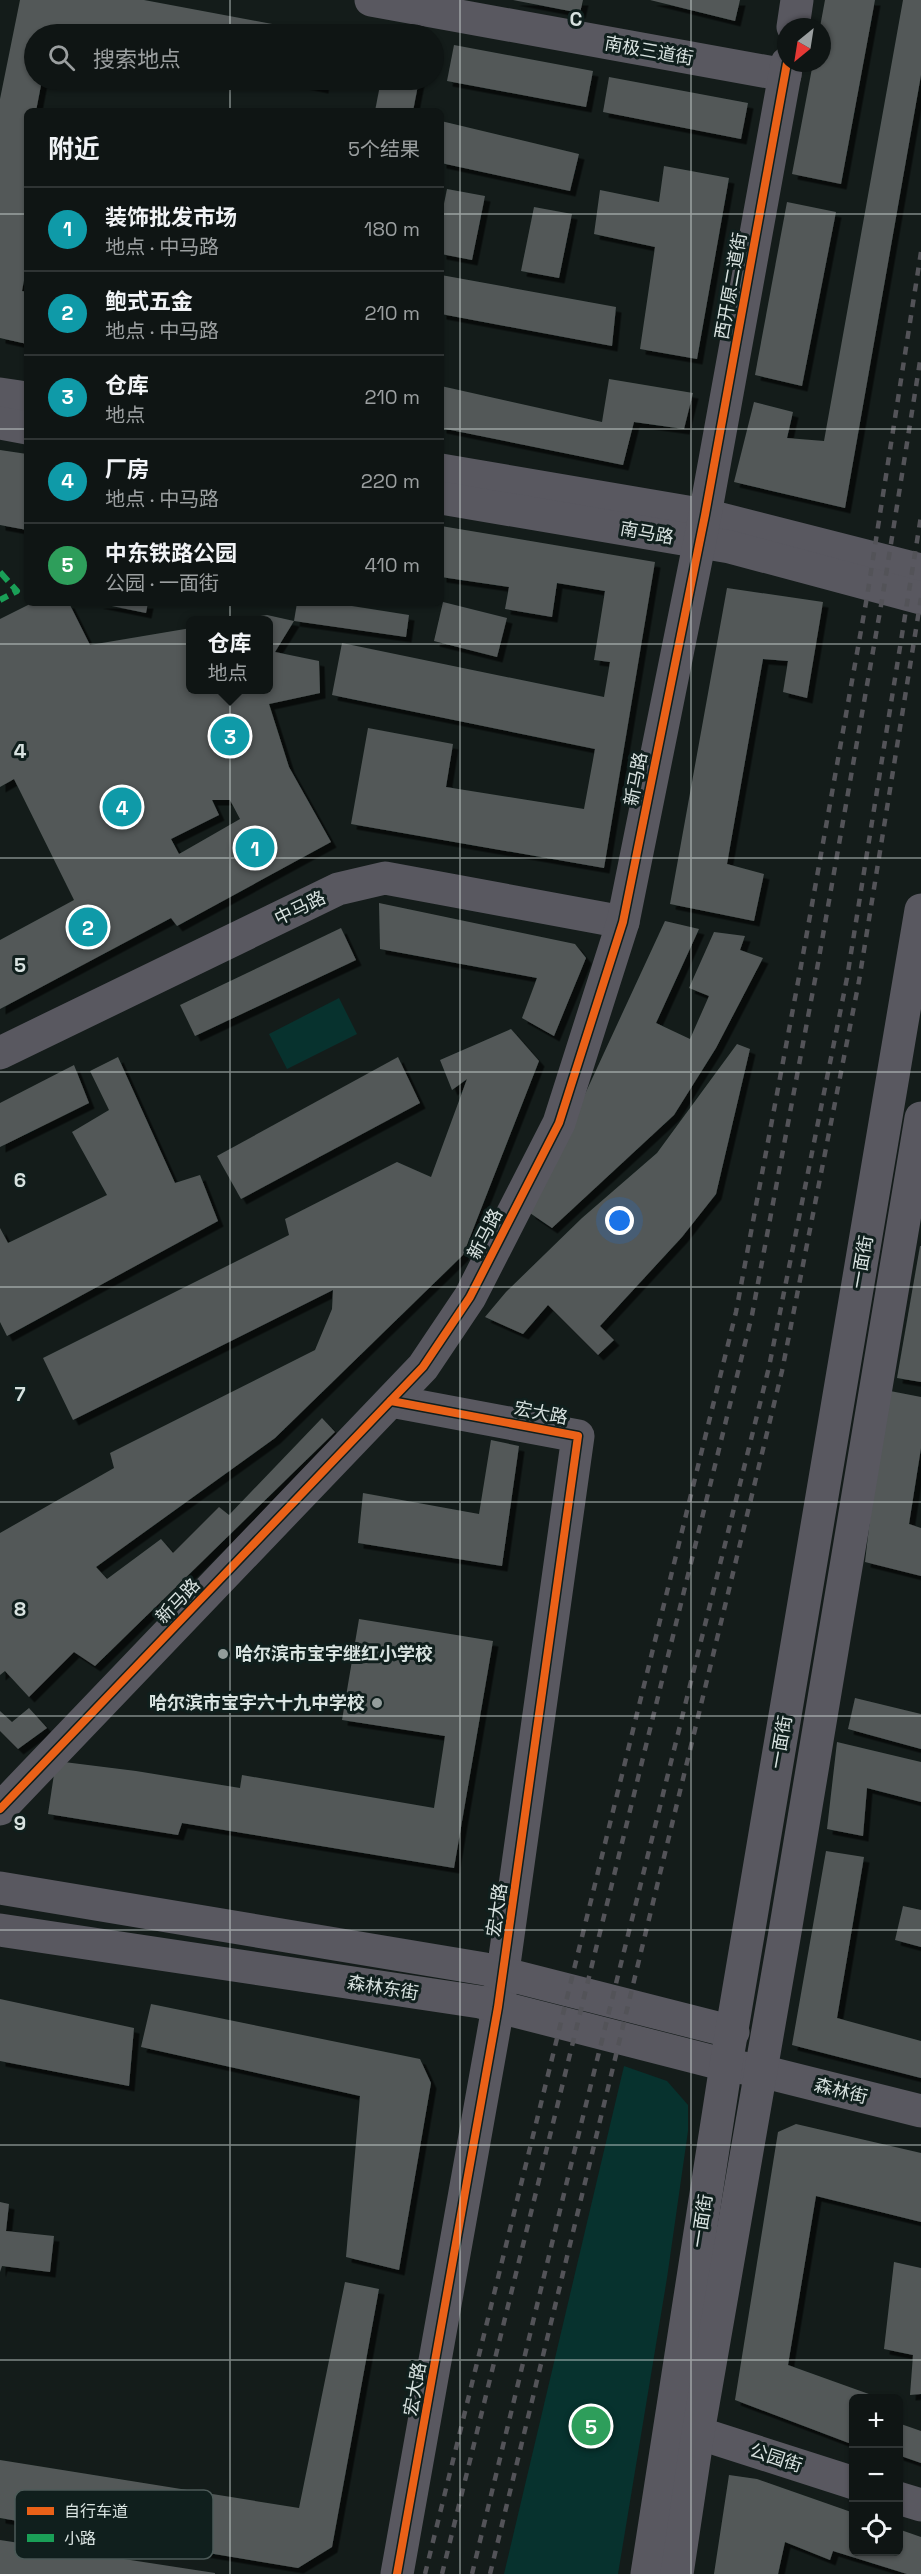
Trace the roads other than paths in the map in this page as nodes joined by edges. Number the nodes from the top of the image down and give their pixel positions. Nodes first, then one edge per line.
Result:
1 (370, 0) edge
2 (797, 0) edge
3 (794, 18) edge
4 (777, 68) edge
5 (785, 72) edge
6 (0, 394) edge
7 (24, 398) edge
8 (0, 423) edge
9 (24, 427) edge
10 (444, 471) edge
11 (444, 498) edge
12 (702, 528) junction
13 (921, 570) edge
14 (921, 598) edge
15 (921, 910) edge
16 (623, 922) junction
17 (0, 1053) edge
18 (921, 1118) edge
19 (391, 1401) junction
20 (0, 1809) edge
21 (0, 1888) edge
22 (0, 1930) edge
23 (494, 1971) junction
24 (489, 2005) junction
25 (733, 2032) junction
26 (726, 2065) junction
27 (761, 2071) junction
28 (921, 2111) edge
29 (698, 2433) junction
30 (849, 2481) edge
31 (903, 2500) edge
32 (921, 2505) edge
33 (376, 2574) edge
34 (397, 2574) edge
35 (647, 2574) edge
36 (677, 2574) edge

1 - 4 main road, 南极三道街
2 - 3 main road
5 - 12 main road, 西开原二道街
6 - 7 main road
8 - 9 main road
10 - 12 main road, 南马路
11 - 12 main road, 南马路
12 - 13 main road, 南马路
12 - 14 main road, 南马路
12 - 16 main road, 新马路
15 - 25 main road, 一面街
16 - 17 main road, 中马路
16 - 19 main road, 新马路
18 - 27 main road, 一面街
19 - 20 main road, 新马路
19 - 23 main road, 宏大路
21 - 23 main road, 森林东街
22 - 24 main road, 森林东街
23 - 24 main road, 宏大路
23 - 25 main road, 森林东街
24 - 26 main road, 森林东街
24 - 33 main road, 宏大路
24 - 34 main road, 宏大路
25 - 26 main road, 一面街
26 - 27 main road, 森林东街
26 - 35 main road, 一面街
27 - 28 main road, 森林街
27 - 29 main road, 一面街
29 - 30 main road, 公园街
29 - 36 main road, 一面街
31 - 32 main road

